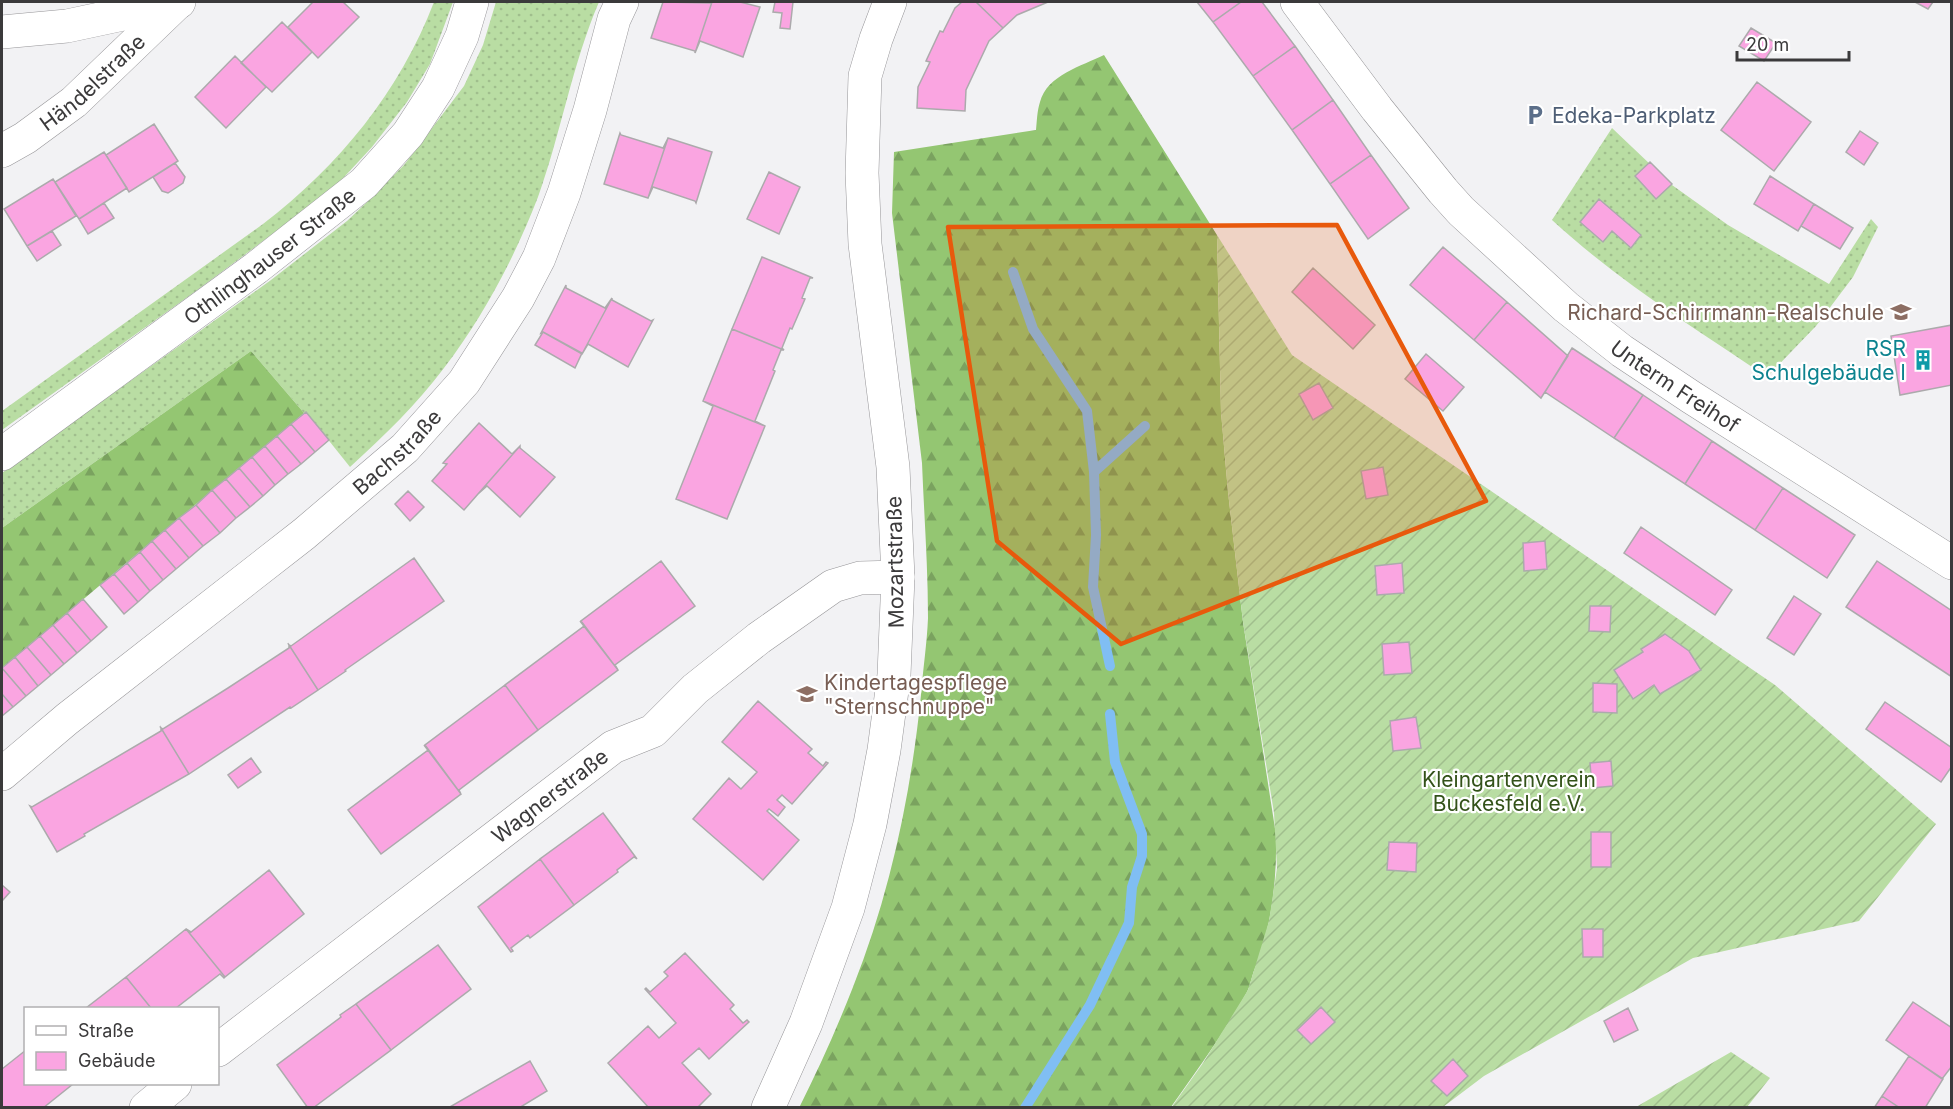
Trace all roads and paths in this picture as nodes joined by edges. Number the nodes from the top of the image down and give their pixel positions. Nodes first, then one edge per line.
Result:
1 (472, 2) edge
2 (622, 2) edge
3 (890, 2) edge
4 (1297, 2) edge
5 (178, 3) edge
6 (2, 32) edge
7 (2, 151) edge
8 (2, 454) edge
9 (1952, 563) edge
10 (898, 577) junction
11 (2, 774) edge
12 (219, 1049) edge
13 (173, 1085) edge
14 (146, 1107) edge
15 (768, 1107) edge

1 - 8 street, Othlinghauser Straße
2 - 11 street, Bachstraße
3 - 10 street, Mozartstraße
4 - 9 street, Unterm Freihof
5 - 6 street
5 - 7 street, Händelstraße
10 - 12 street, Wagnerstraße
10 - 15 street, Mozartstraße
13 - 14 street

